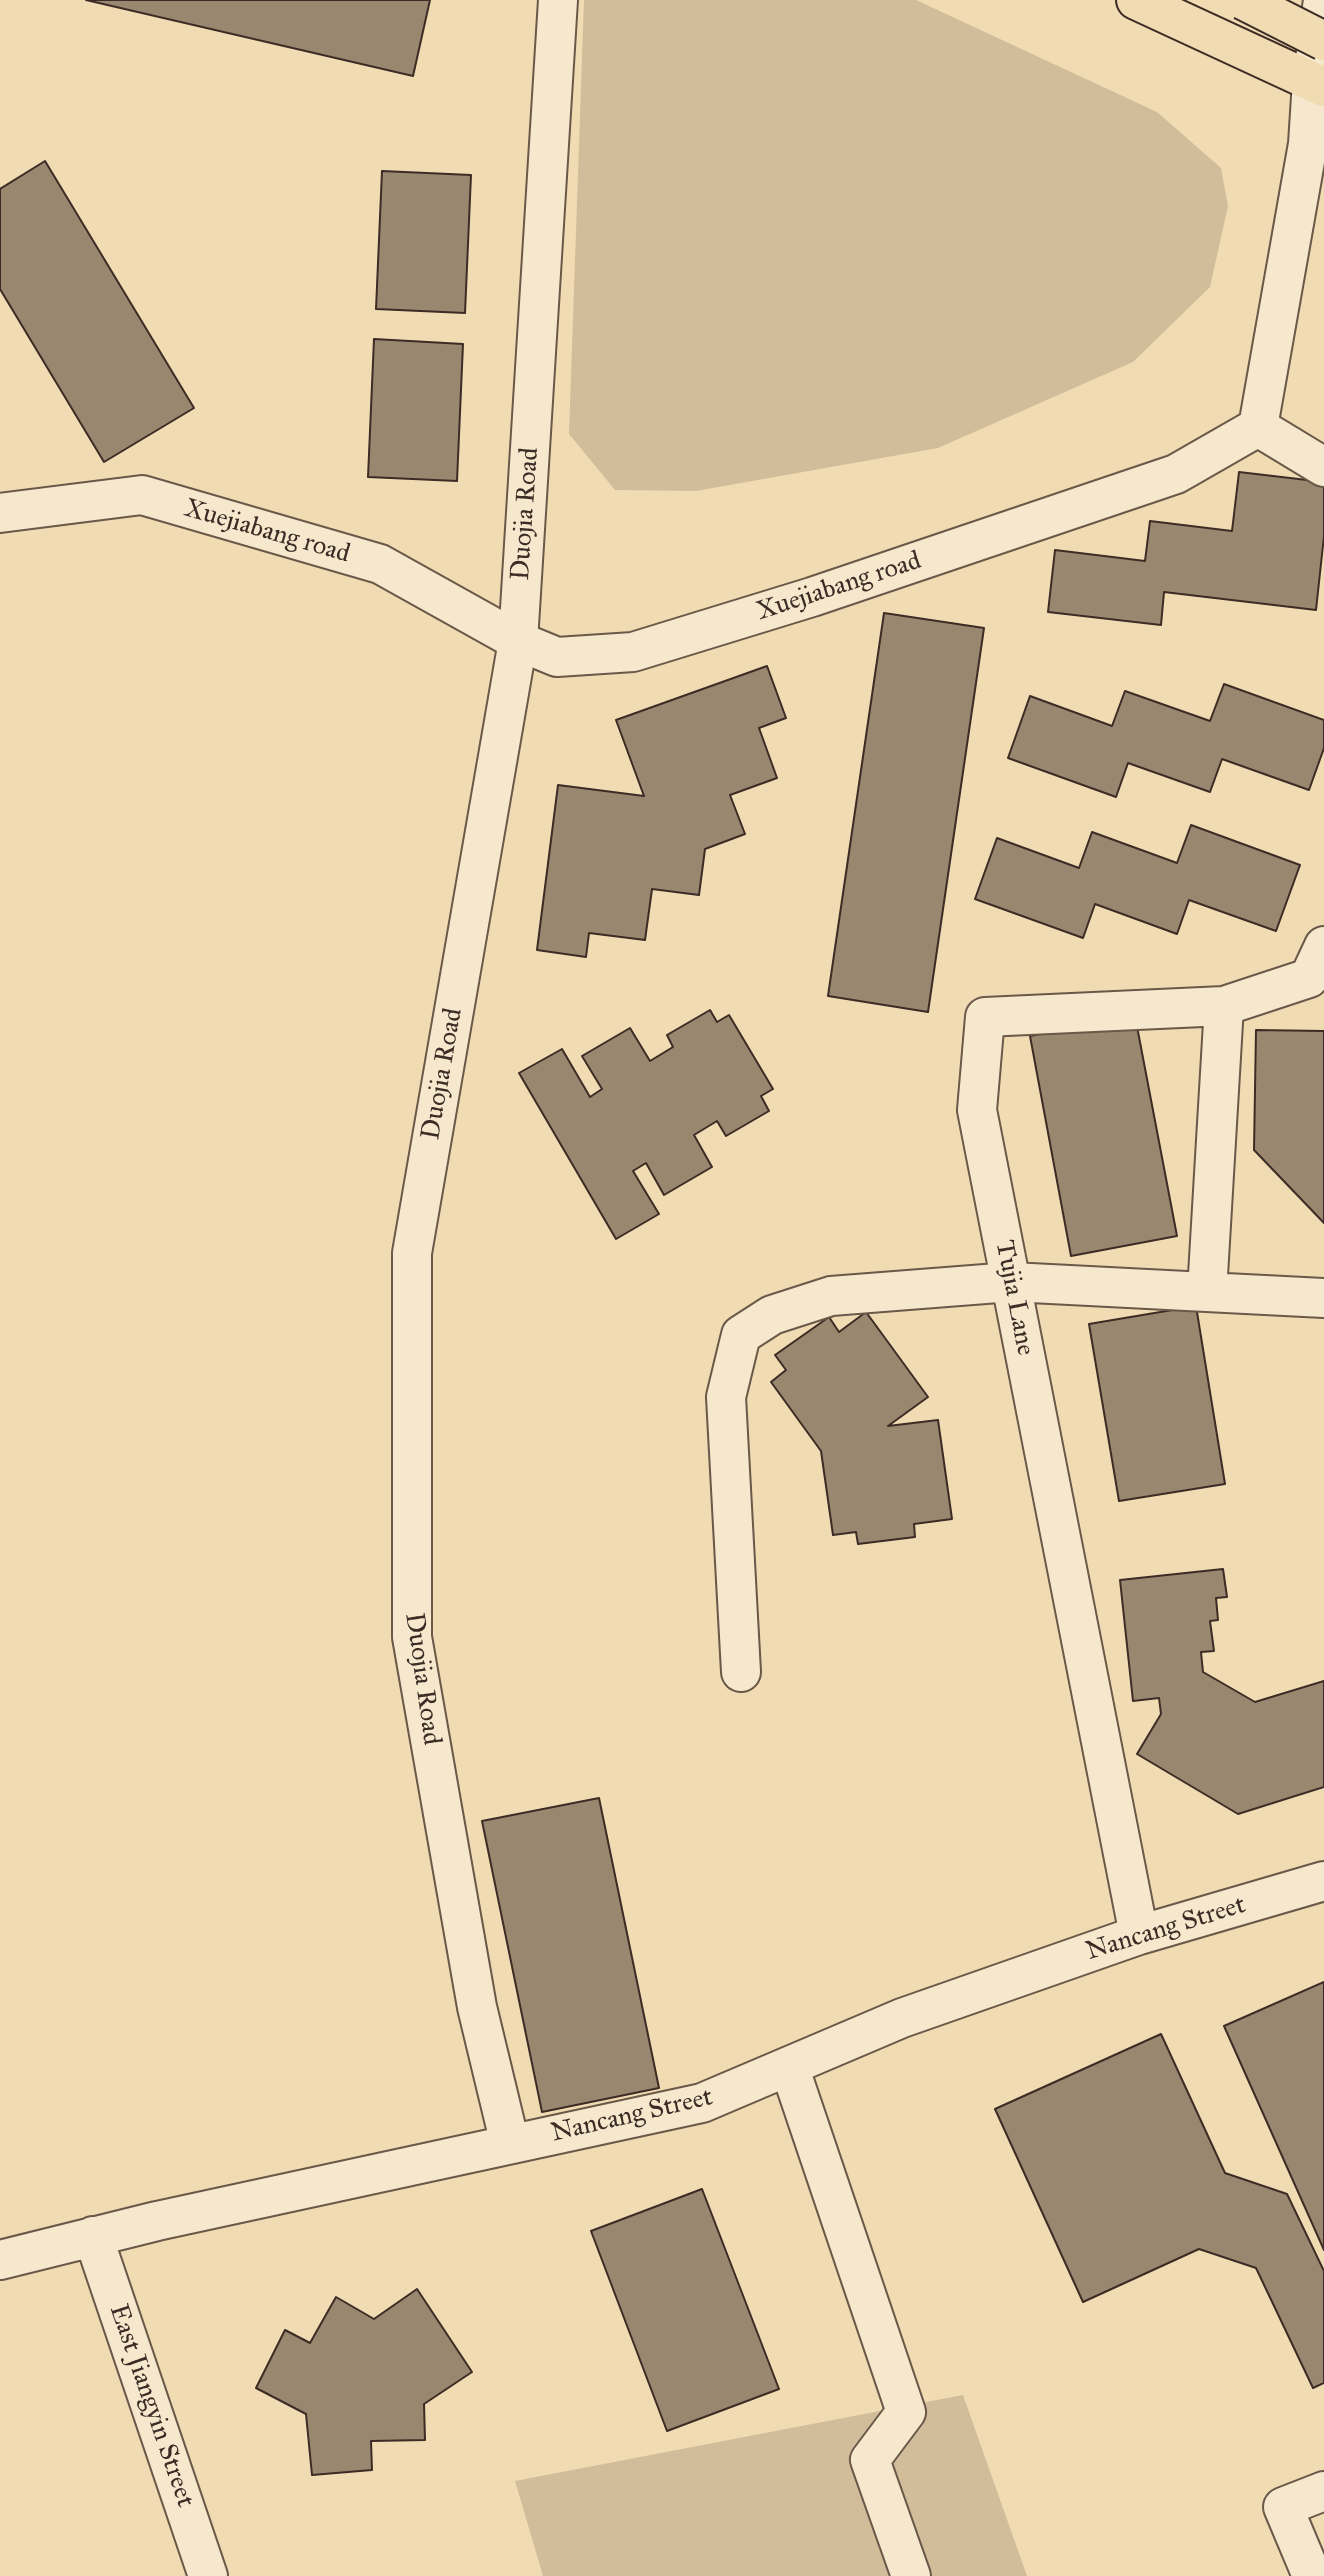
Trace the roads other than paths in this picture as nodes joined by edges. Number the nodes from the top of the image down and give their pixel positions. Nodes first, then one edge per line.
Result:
1 (558, 0) edge
2 (1136, 0) edge
3 (1243, 0) edge
4 (1323, 0) edge
5 (1324, 41) edge
6 (1318, 84) edge
7 (1258, 427) junction
8 (1324, 467) edge
9 (0, 513) edge
10 (518, 641) junction
11 (1324, 946) edge
12 (1224, 1006) junction
13 (1011, 1282) junction
14 (1207, 1292) junction
15 (1324, 1297) edge
16 (741, 1672) dead end
17 (1324, 1881) edge
18 (1139, 1935) junction
19 (789, 2066) junction
20 (510, 2144) junction
21 (93, 2236) junction
22 (0, 2260) edge
23 (1324, 2491) edge
24 (208, 2576) edge
25 (911, 2576) edge
26 (1312, 2576) edge

1 - 10 street, Duojia Road
2 - 6 main road
3 - 5 main road, bridge
4 - 6 street
6 - 7 street
7 - 8 street
7 - 10 street, Xuejiabang road
9 - 10 street, Xuejiabang road
10 - 20 street, Duojia Road
11 - 12 street, Tujia Lane
12 - 13 street, Tujia Lane
12 - 14 street
13 - 14 street
13 - 16 street
13 - 18 street, Tujia Lane
14 - 15 street
17 - 18 street, Nancang Street
18 - 19 street, Nancang Street
19 - 20 street, Nancang Street
19 - 25 street
20 - 21 street, Nancang Street
21 - 22 street, Nancang Street
21 - 24 street, East Jiangyin Street
23 - 26 street

